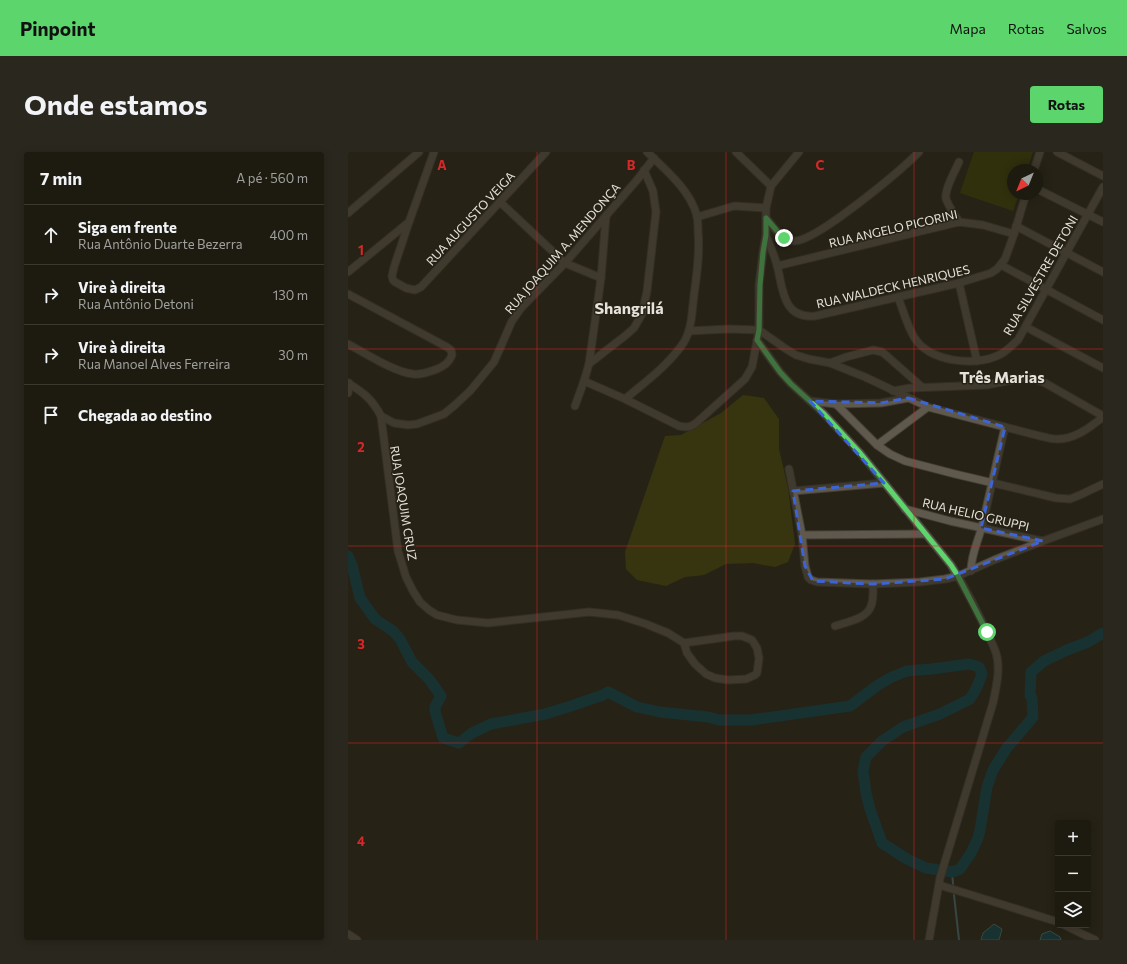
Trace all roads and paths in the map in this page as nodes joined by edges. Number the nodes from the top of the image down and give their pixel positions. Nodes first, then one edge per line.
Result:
1 (419, 152) edge
2 (434, 152) edge
3 (546, 152) edge
4 (647, 152) edge
5 (736, 152) edge
6 (799, 152) edge
7 (919, 152) edge
8 (1040, 152) edge
9 (1057, 152) edge
10 (654, 158) junction
11 (959, 162) dead end
12 (1036, 164) edge
13 (644, 170) junction
14 (1103, 176) edge
15 (772, 186) junction
16 (1103, 187) edge
17 (1043, 192) edge
18 (1024, 200) edge
19 (500, 202) junction
20 (766, 208) junction
21 (348, 213) edge
22 (1088, 214) junction
23 (606, 216) junction
24 (697, 217) junction
25 (766, 218) junction
26 (409, 222) junction
27 (959, 222) junction
28 (1103, 222) edge
29 (1016, 226) junction
30 (1014, 234) junction
31 (766, 235) junction
32 (1067, 253) junction
33 (564, 263) junction
34 (1001, 265) junction
35 (777, 266) junction
36 (348, 272) edge
37 (1103, 272) edge
38 (601, 278) junction
39 (959, 283) junction
40 (1046, 289) junction
41 (348, 294) edge
42 (898, 297) junction
43 (1103, 320) edge
44 (1026, 327) junction
45 (759, 330) junction
46 (689, 331) junction
47 (757, 340) junction
48 (348, 344) edge
49 (977, 361) junction
50 (588, 364) junction
51 (830, 364) junction
52 (1103, 368) edge
53 (584, 381) junction
54 (348, 383) edge
55 (922, 387) junction
56 (893, 391) junction
57 (348, 393) edge
58 (908, 398) junction
59 (625, 399) junction
60 (810, 401) junction
61 (836, 404) junction
62 (575, 406) dead end
63 (928, 407) junction
64 (381, 416) junction
65 (1103, 416) edge
66 (1005, 427) junction
67 (877, 445) junction
68 (789, 469) dead end
69 (991, 482) junction
70 (884, 483) junction
71 (1103, 484) edge
72 (793, 491) junction
73 (904, 508) junction
74 (1103, 520) edge
75 (981, 528) junction
76 (925, 534) junction
77 (802, 535) junction
78 (1043, 541) junction
79 (971, 571) junction
80 (958, 576) junction
81 (874, 584) junction
82 (835, 626) dead end
83 (684, 643) junction
84 (940, 882) junction
85 (1055, 921) edge
86 (1070, 928) edge
87 (348, 934) edge
88 (357, 940) edge
89 (929, 940) edge
90 (1095, 940) edge

1 - 21 street
2 - 26 street
3 - 19 street, RUA AUGUSTO VEIGA
4 - 10 street
5 - 15 street
6 - 15 street
7 - 25 street
8 - 12 street
9 - 14 street
10 - 13 street, RUA JOAQUIM A. MENDONÇA
10 - 24 street
11 - 27 street
13 - 23 street, RUA JOAQUIM A. MENDONÇA
13 - 50 street
15 - 20 street
16 - 22 street, RUA SILVESTRE DETONI
17 - 22 street
18 - 29 street
19 - 26 street, RUA AUGUSTO VEIGA
19 - 33 street
20 - 24 street
20 - 25 street
22 - 28 street
22 - 32 street, RUA SILVESTRE DETONI
23 - 33 street, RUA JOAQUIM A. MENDONÇA
23 - 38 street
24 - 46 street
25 - 31 street
26 - 36 street
27 - 30 street, RUA ANGELO PICORINI
27 - 35 street, RUA ANGELO PICORINI
29 - 30 street
29 - 32 street
30 - 34 street
31 - 35 street, RUA WALDECK HENRIQUES
31 - 45 street
32 - 37 street
32 - 40 street, RUA SILVESTRE DETONI
33 - 38 street
33 - 64 street, RUA JOAQUIM A. MENDONÇA
34 - 39 street, RUA WALDECK HENRIQUES
34 - 40 street
35 - 42 street, RUA WALDECK HENRIQUES
38 - 50 street
39 - 42 street, RUA WALDECK HENRIQUES
39 - 49 street
40 - 43 street
40 - 44 street, RUA SILVESTRE DETONI
41 - 48 street
42 - 49 street, RUA SILVESTRE DETONI
44 - 49 street, RUA SILVESTRE DETONI
44 - 52 street
45 - 46 street
45 - 47 street
45 - 51 street
46 - 59 street
47 - 59 street
47 - 60 street
50 - 53 street
51 - 55 street
51 - 56 street
53 - 59 street
53 - 62 street
54 - 57 street
54 - 64 street, RUA JOAQUIM CRUZ
55 - 56 street
55 - 65 street
56 - 58 street
58 - 61 street
58 - 63 street
60 - 61 street
60 - 70 street
61 - 67 street
63 - 66 street
63 - 67 street
64 - 83 street, RUA JOAQUIM CRUZ
65 - 66 street
66 - 69 street
67 - 69 street
68 - 72 street
69 - 71 street
69 - 75 street
70 - 72 street
70 - 73 street
72 - 77 street
73 - 75 street, RUA HELIO GRUPPI
73 - 76 street
74 - 78 street
75 - 78 street, RUA HELIO GRUPPI
75 - 79 street
76 - 77 street
76 - 80 street
77 - 81 street
78 - 79 street
79 - 80 street
80 - 81 street
80 - 84 street
81 - 82 street
83 - 83 street
84 - 85 street
84 - 89 street
86 - 90 street
87 - 88 street

